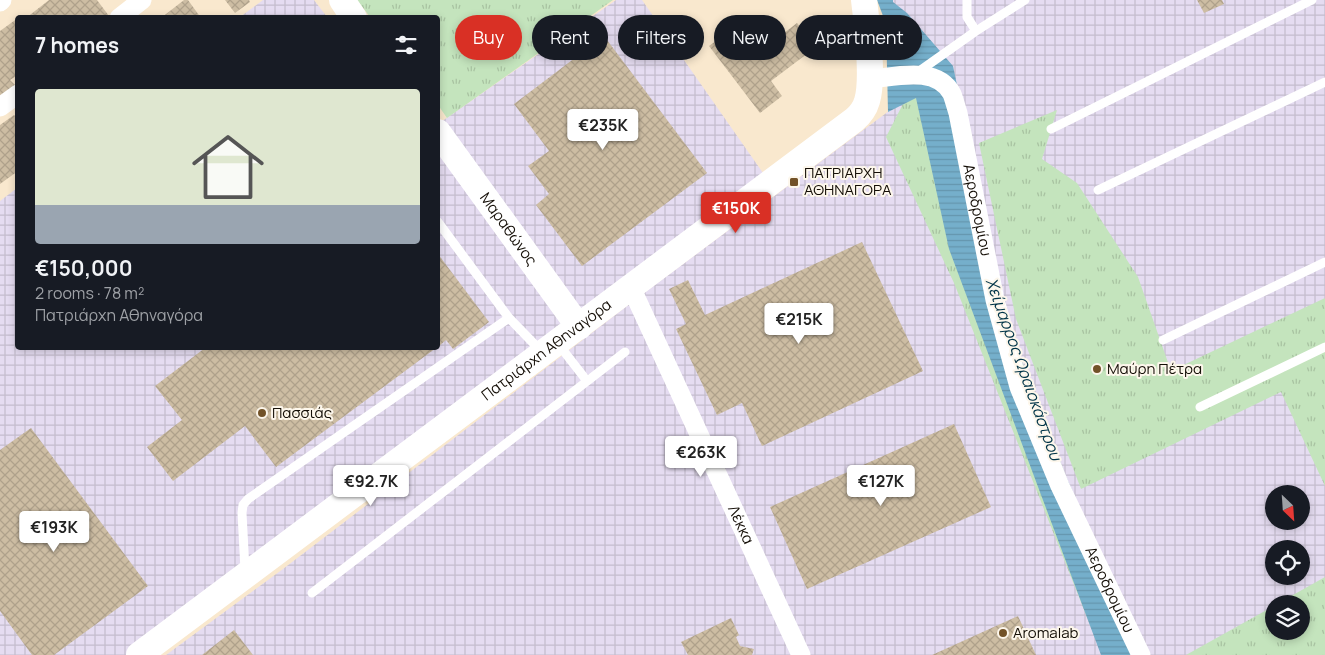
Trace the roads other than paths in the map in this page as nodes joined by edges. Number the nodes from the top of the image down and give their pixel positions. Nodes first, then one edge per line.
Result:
1 (142, 0) edge
2 (342, 0) edge
3 (864, 0) edge
4 (967, 0) edge
5 (1025, 0) edge
6 (1312, 0) edge
7 (123, 15) edge
8 (352, 15) edge
9 (976, 31) junction
10 (915, 75) junction
11 (870, 79) junction
12 (1325, 82) edge
13 (15, 96) edge
14 (0, 107) edge
15 (1051, 129) dead end
16 (440, 135) edge
17 (1098, 190) dead end
18 (440, 225) edge
19 (1325, 262) edge
20 (631, 287) junction
21 (509, 318) junction
22 (578, 326) junction
23 (1163, 340) dead end
24 (1325, 347) edge
25 (550, 348) junction
26 (625, 352) dead end
27 (587, 381) junction
28 (1200, 408) dead end
29 (246, 575) junction
30 (312, 593) dead end
31 (138, 655) edge
32 (801, 655) edge
33 (1141, 655) edge

1 - 7 street
2 - 8 street
3 - 11 street, Πατριάρχη Αθηναγόρα
4 - 9 lane
5 - 9 lane
6 - 15 lane
9 - 10 lane
10 - 11 street, Αεροδρομίου
10 - 33 street, Αεροδρομίου
11 - 20 street, Πατριάρχη Αθηναγόρα
12 - 17 lane
13 - 14 street
16 - 22 street, Μαραθώνος
18 - 21 lane
19 - 23 lane
20 - 22 street, Πατριάρχη Αθηναγόρα
20 - 32 street, Λέκκα
21 - 25 lane
21 - 29 lane
22 - 25 street, Πατριάρχη Αθηναγόρα
24 - 28 lane
25 - 27 lane
25 - 29 street, Πατριάρχη Αθηναγόρα
26 - 27 lane
27 - 30 lane
29 - 31 street, Πατριάρχη Αθηναγόρα

